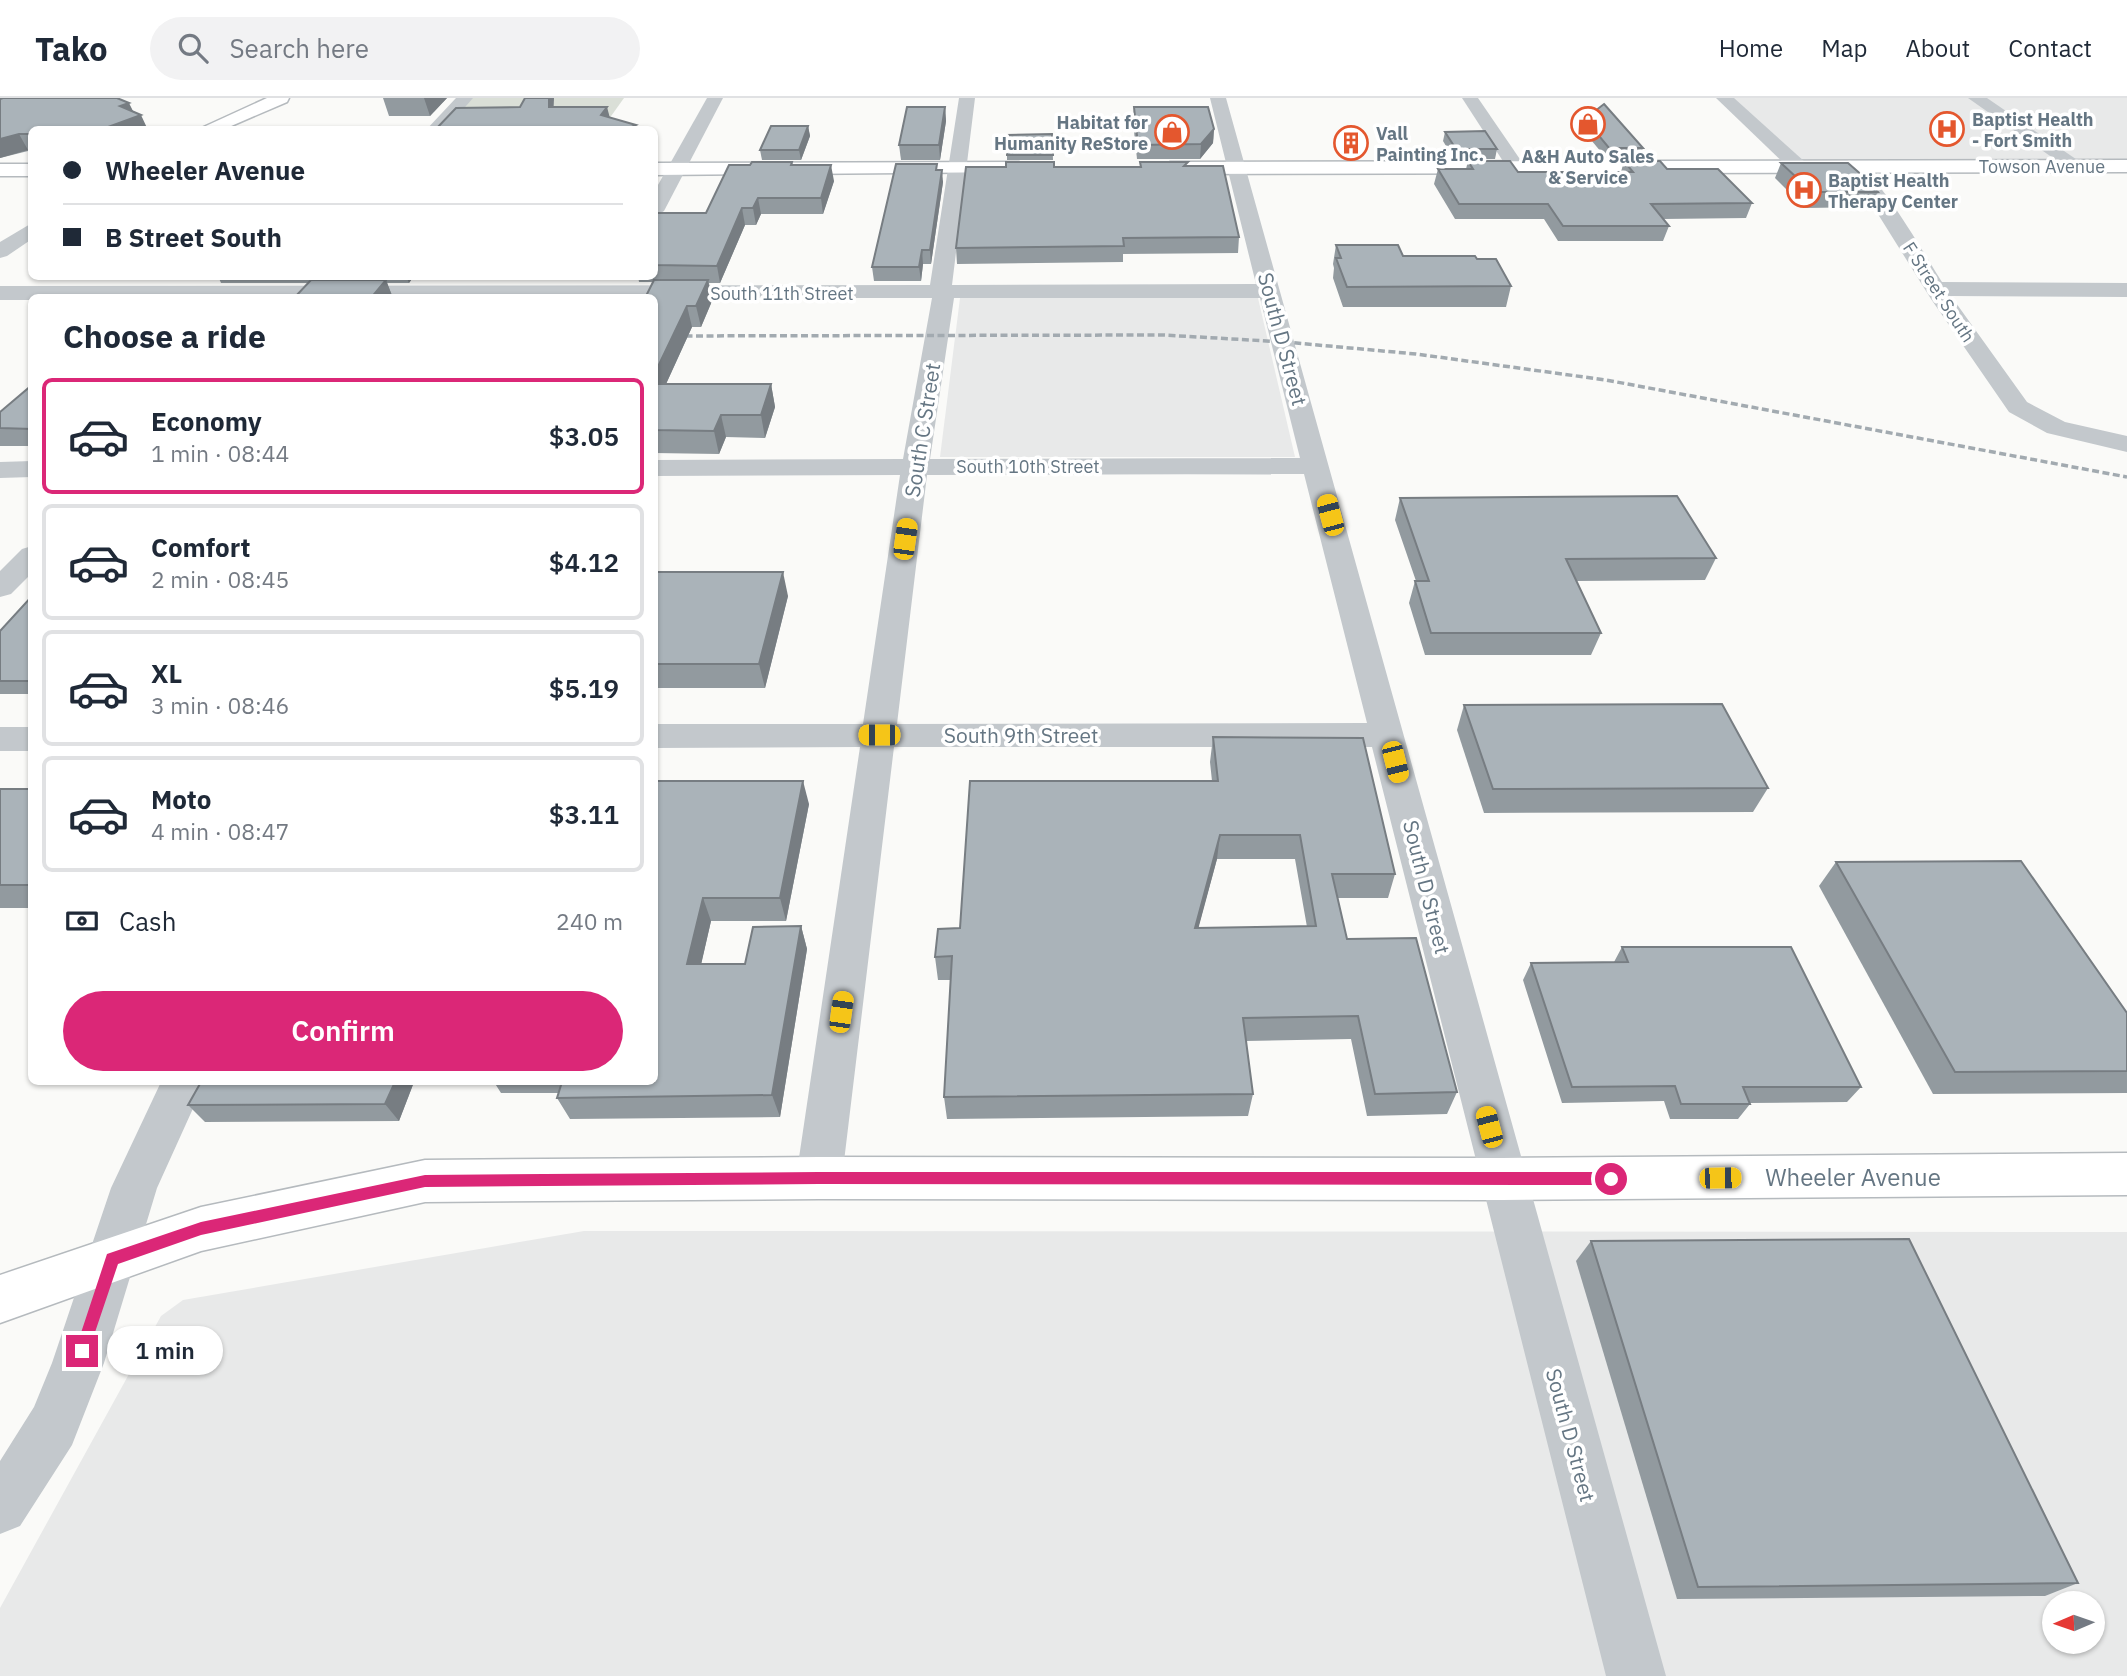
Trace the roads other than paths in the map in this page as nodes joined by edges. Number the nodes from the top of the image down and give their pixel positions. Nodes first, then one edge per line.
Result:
1 (281, 98) edge
2 (465, 98) edge
3 (715, 98) edge
4 (967, 98) edge
5 (1218, 98) edge
6 (1470, 98) edge
7 (1724, 98) edge
8 (1976, 98) edge
9 (215, 126) edge
10 (439, 126) edge
11 (1798, 166) junction
12 (1849, 166) junction
13 (2077, 166) junction
14 (2127, 166) edge
15 (957, 168) junction
16 (1041, 168) edge
17 (1152, 168) edge
18 (1236, 168) junction
19 (1517, 168) junction
20 (658, 169) edge
21 (678, 169) junction
22 (0, 170) edge
23 (28, 170) edge
24 (658, 204) edge
25 (26, 220) edge
26 (0, 253) edge
27 (292, 280) edge
28 (613, 289) edge
29 (1937, 289) junction
30 (2127, 290) edge
31 (1270, 291) junction
32 (0, 293) edge
33 (942, 293) junction
34 (139, 294) edge
35 (279, 294) edge
36 (334, 294) edge
37 (2127, 444) edge
38 (915, 466) junction
39 (1317, 466) junction
40 (658, 468) edge
41 (28, 469) edge
42 (0, 470) edge
43 (28, 559) edge
44 (0, 588) edge
45 (879, 735) junction
46 (658, 736) edge
47 (1388, 736) junction
48 (28, 738) edge
49 (0, 739) edge
50 (182, 1085) edge
51 (2127, 1174) edge
52 (819, 1178) junction
53 (1502, 1180) junction
54 (112, 1259) junction
55 (0, 1299) edge
56 (0, 1506) edge
57 (1636, 1676) edge

1 - 9 main road
2 - 10 street
3 - 21 street
4 - 15 street, South C Street
5 - 18 street, South D Street
6 - 19 street
7 - 11 street
8 - 13 street
11 - 12 main road, Towson Avenue
11 - 19 main road, Towson Avenue
12 - 13 main road, Towson Avenue
12 - 29 street, F Street South
13 - 14 main road, Towson Avenue
15 - 16 main road
15 - 21 main road
15 - 33 street, South C Street
17 - 18 main road, Towson Avenue
18 - 19 main road, Towson Avenue
18 - 31 street, South D Street
20 - 21 main road
21 - 24 street
22 - 23 main road
25 - 26 street
27 - 35 street
28 - 33 street, South 11th Street
28 - 36 street, South 11th Street
29 - 30 street
29 - 37 street, F Street South
31 - 33 street, South 11th Street
31 - 39 street, South D Street
32 - 34 street, South 11th Street
33 - 38 street, South C Street
38 - 39 street, South 10th Street
38 - 40 street, South 10th Street
38 - 45 street, South C Street
39 - 47 street, South D Street
41 - 42 street
43 - 44 street
45 - 46 street, South 9th Street
45 - 47 street, South 9th Street
45 - 52 street, South C Street
47 - 53 street, South D Street
48 - 49 street
50 - 54 street
51 - 53 main road, Wheeler Avenue
52 - 53 main road, Wheeler Avenue
52 - 54 main road, Wheeler Avenue
53 - 57 street, South D Street
54 - 55 main road, Wheeler Avenue
54 - 56 street

